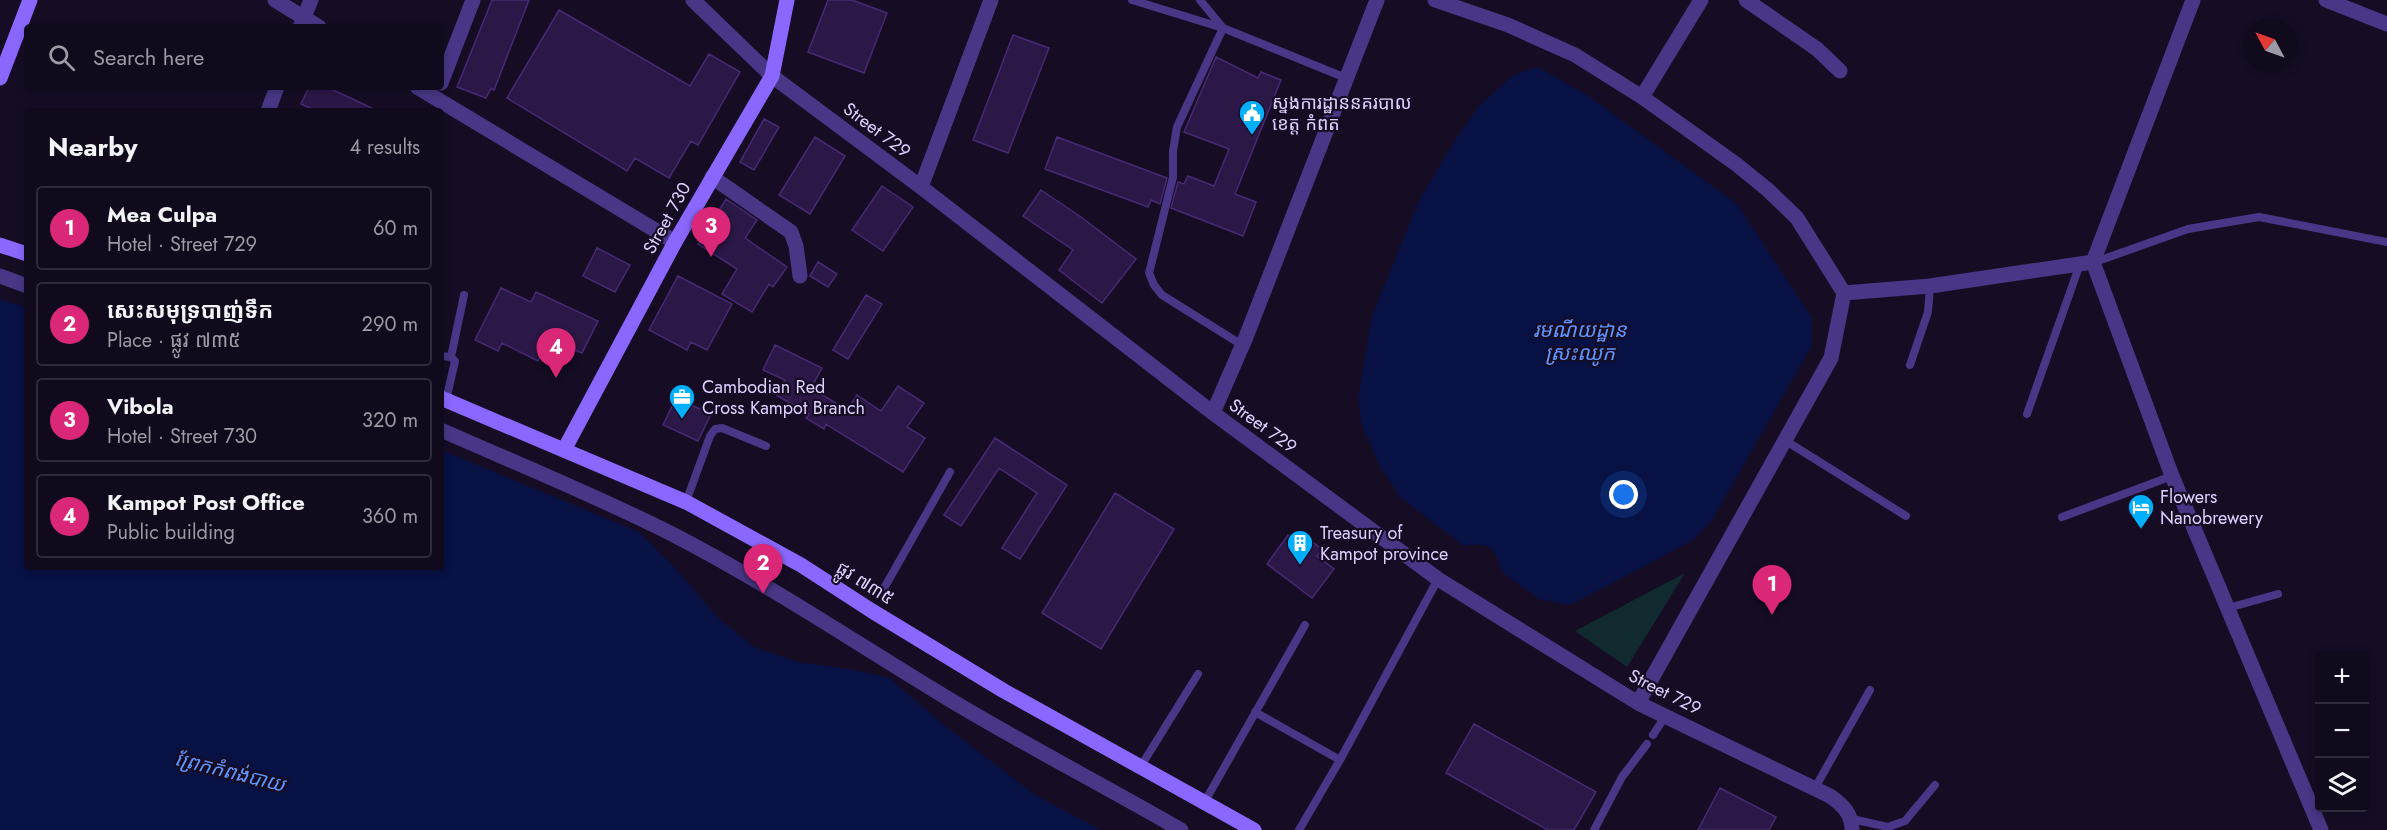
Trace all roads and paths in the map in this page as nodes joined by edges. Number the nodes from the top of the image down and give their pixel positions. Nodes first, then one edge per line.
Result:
1 (30, 0) edge
2 (275, 0) edge
3 (311, 0) edge
4 (472, 0) edge
5 (693, 0) edge
6 (788, 0) edge
7 (992, 0) edge
8 (1132, 0) edge
9 (1200, 0) edge
10 (1377, 0) edge
11 (1435, 0) edge
12 (1701, 0) edge
13 (1746, 0) edge
14 (2193, 0) edge
15 (2326, 0) edge
16 (302, 22) edge
17 (2387, 24) edge
18 (1223, 28) junction
19 (1840, 71) dead end
20 (444, 75) edge
21 (772, 76) junction
22 (0, 78) edge
23 (1346, 78) junction
24 (276, 90) edge
25 (422, 90) edge
26 (1642, 97) junction
27 (435, 99) edge
28 (269, 108) edge
29 (712, 177) junction
30 (921, 187) junction
31 (675, 242) junction
32 (2387, 242) edge
33 (0, 245) edge
34 (24, 253) edge
35 (2087, 263) junction
36 (0, 276) edge
37 (800, 276) dead end
38 (24, 285) edge
39 (1930, 286) junction
40 (1844, 293) junction
41 (464, 295) dead end
42 (1242, 345) junction
43 (444, 356) edge
44 (451, 357) junction
45 (1910, 365) dead end
46 (444, 399) edge
47 (1213, 413) junction
48 (2027, 414) dead end
49 (444, 431) edge
50 (1786, 441) junction
51 (766, 446) dead end
52 (564, 450) junction
53 (950, 472) dead end
54 (2172, 476) junction
55 (686, 502) junction
56 (1906, 516) dead end
57 (2062, 517) dead end
58 (1438, 579) junction
59 (883, 590) dead end
60 (2278, 594) dead end
61 (2228, 608) junction
62 (1305, 625) dead end
63 (1198, 674) dead end
64 (1870, 690) dead end
65 (1638, 702) junction
66 (1255, 712) junction
67 (1666, 715) junction
68 (1653, 735) dead end
69 (1647, 744) dead end
70 (1340, 760) junction
71 (1140, 765) junction
72 (1935, 785) dead end
73 (1815, 788) junction
74 (1204, 803) junction
75 (1852, 824) edge
76 (1181, 830) edge
77 (1254, 830) edge
78 (1299, 830) edge
79 (1594, 830) edge
80 (2321, 830) edge

1 - 22 street
2 - 16 street
3 - 16 street
4 - 20 street
5 - 21 street, Street 729
6 - 21 street, Street 730
7 - 30 street
8 - 18 lane
9 - 18 lane
10 - 23 street
11 - 26 street
12 - 26 street
13 - 19 street
14 - 35 street
15 - 17 street
18 - 23 lane
18 - 42 lane
21 - 29 street, Street 730
21 - 30 street, Street 729
23 - 42 street
24 - 28 street
25 - 27 street
26 - 40 street
27 - 31 street
29 - 31 street, Street 730
29 - 37 street
30 - 47 street, Street 729
31 - 52 street, Street 730
32 - 35 lane
33 - 34 street
35 - 39 street
35 - 48 lane
35 - 54 street
36 - 38 street
39 - 40 street
39 - 45 lane
40 - 50 street
41 - 44 lane
42 - 47 street
43 - 44 lane
44 - 46 lane
46 - 52 street, ផ្លូវ ៧៣៥
47 - 58 street, Street 729
49 - 76 street
50 - 56 lane
50 - 65 street
51 - 55 lane
52 - 55 street, ផ្លូវ ៧៣៥
53 - 59 lane
54 - 57 lane
54 - 61 street
55 - 71 street, ផ្លូវ ៧៣៥
58 - 65 street, Street 729
58 - 70 lane
60 - 61 lane
61 - 80 street
62 - 66 lane
63 - 71 lane
64 - 73 lane
65 - 67 street, Street 729
66 - 70 lane
66 - 74 lane
67 - 68 lane
67 - 73 street, Street 729
69 - 79 lane
70 - 78 lane
71 - 74 street, ផ្លូវ ៧៣៥
72 - 75 lane
73 - 75 street, Street 729
74 - 77 street, ផ្លូវ ៧៣៥

